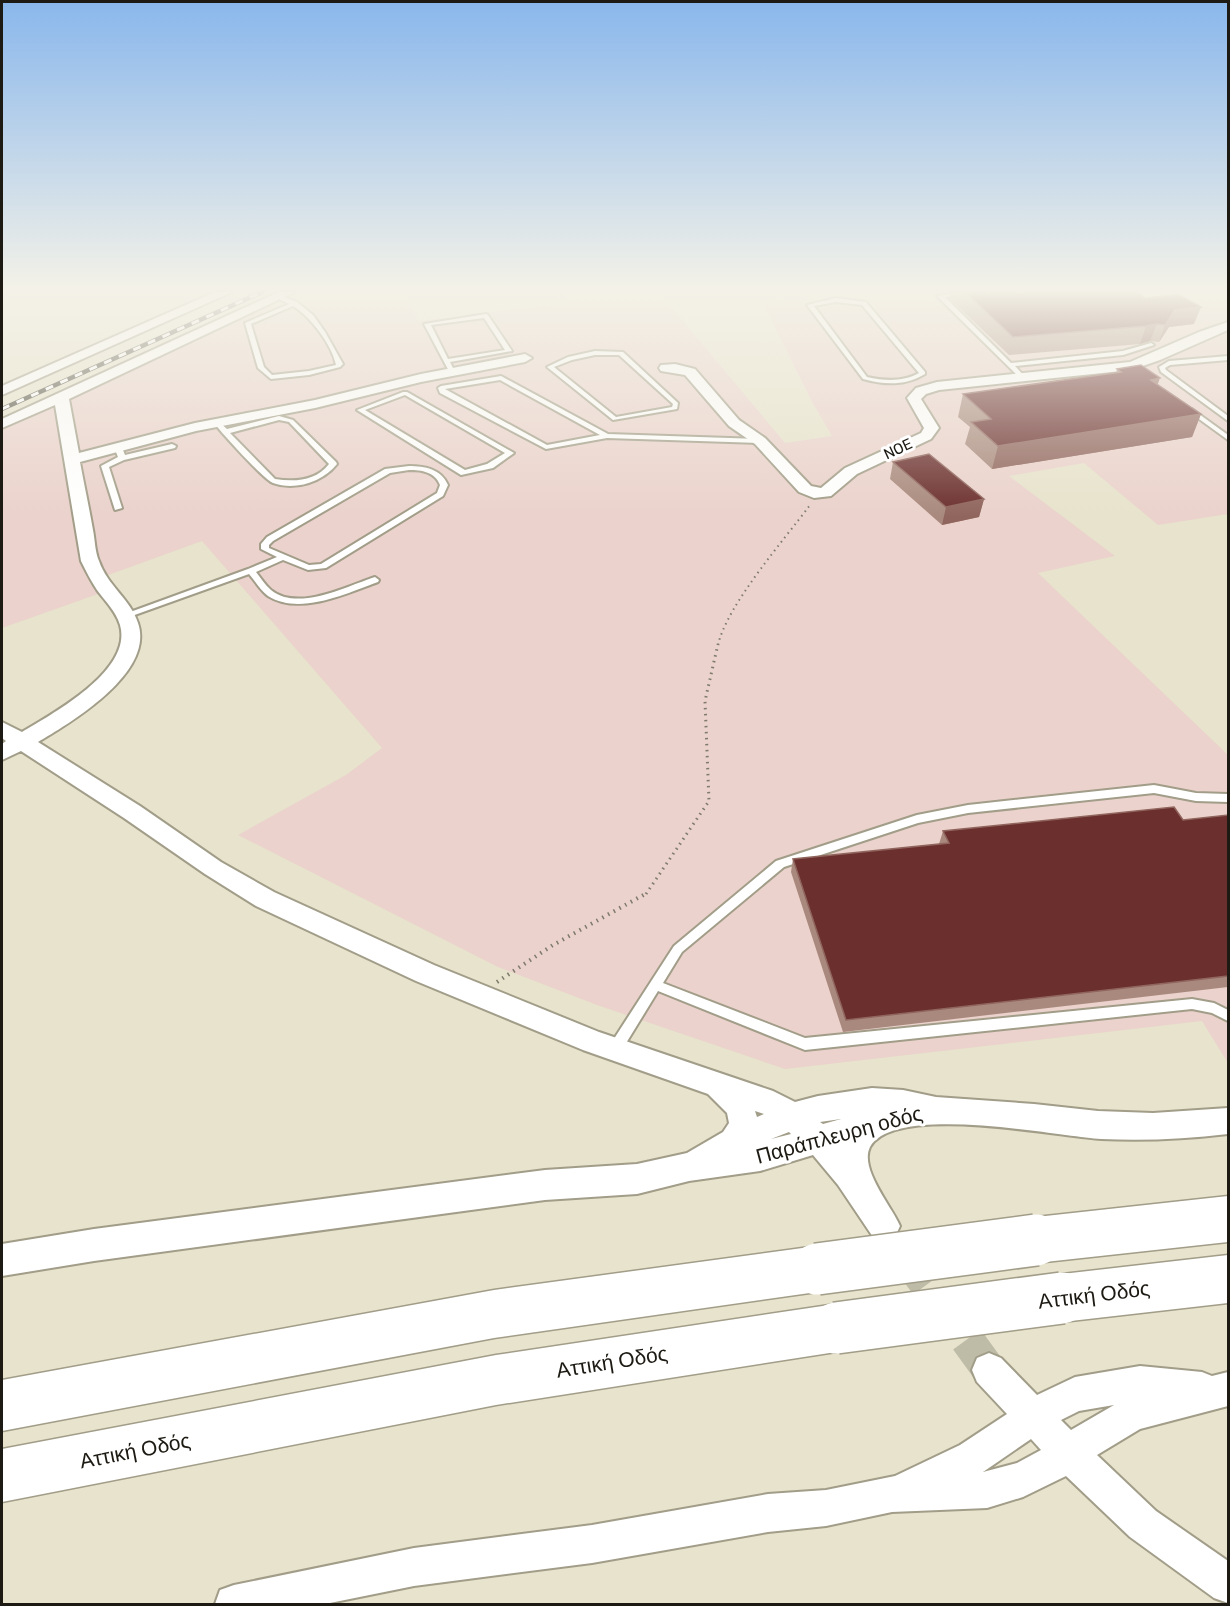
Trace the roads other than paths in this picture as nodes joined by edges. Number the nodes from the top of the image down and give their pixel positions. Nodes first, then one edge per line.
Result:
1 (56, 367) edge
2 (128, 367) edge
3 (261, 367) edge
4 (334, 367) edge
5 (446, 367) edge
6 (550, 367) edge
7 (636, 367) edge
8 (857, 367) edge
9 (918, 367) edge
10 (1012, 367) edge
11 (1141, 367) edge
12 (1162, 367) edge
13 (666, 368) joint
14 (642, 372) junction
15 (1022, 377) junction
16 (905, 381) junction
17 (927, 388) junction
18 (2, 391) edge
19 (367, 392) junction
20 (61, 396) junction
21 (382, 402) junction
22 (1184, 406) edge
23 (1228, 418) edge
24 (2, 424) edge
25 (221, 427) junction
26 (607, 436) junction
27 (1228, 438) edge
28 (760, 441) junction
29 (172, 446) dead end
30 (120, 452) junction
31 (72, 459) junction
32 (118, 508) dead end
33 (284, 557) junction
34 (251, 571) junction
35 (375, 580) dead end
36 (126, 615) junction
37 (8, 741) edge
38 (1228, 798) edge
39 (655, 985) junction
40 (1228, 1016) edge
41 (615, 1049) junction
42 (711, 1083) junction
43 (936, 1110) junction
44 (793, 1116) junction
45 (879, 1121) junction
46 (1228, 1121) edge
47 (820, 1140) junction
48 (733, 1142) junction
49 (689, 1167) junction
50 (866, 1197) junction
51 (1228, 1219) edge
52 (884, 1226) dead end
53 (2, 1260) edge
54 (1228, 1279) edge
55 (989, 1370) tunnel mouth
56 (1223, 1390) edge
57 (2, 1406) edge
58 (1032, 1417) junction
59 (1070, 1455) junction
60 (2, 1476) edge
61 (892, 1494) junction
62 (1228, 1584) edge
63 (234, 1605) edge

1 - 18 street
2 - 20 street
3 - 4 lane
5 - 19 street
6 - 14 lane
7 - 14 lane
8 - 16 lane
9 - 16 lane
10 - 15 lane
11 - 15 street
12 - 23 lane
13 - 14 lane
13 - 28 street
15 - 17 street
16 - 17 lane
17 - 28 street, NOE
19 - 21 lane
19 - 25 street
20 - 24 street
20 - 31 street
21 - 21 lane
22 - 27 lane
25 - 25 lane
25 - 30 street
26 - 26 lane
26 - 28 lane
29 - 30 lane
30 - 31 street
30 - 32 lane
31 - 36 street
33 - 33 lane
33 - 34 lane
34 - 35 lane
34 - 36 lane
36 - 37 street
37 - 41 street
38 - 39 lane
39 - 40 lane
39 - 41 lane
41 - 42 street
42 - 44 street
42 - 48 street, Παράπλευρη οδός
43 - 44 street, Παράπλευρη οδός
43 - 45 street, Παράπλευρη οδός
43 - 46 street
44 - 47 street
44 - 48 street, Παράπλευρη οδός
45 - 47 street, Παράπλευρη οδός
45 - 50 street
47 - 49 street, Παράπλευρη οδός
47 - 50 street
48 - 49 street, Παράπλευρη οδός
49 - 53 street
50 - 52 street
51 - 57 highway, bridge
54 - 60 highway, Αττική Οδός, bridge
55 - 58 street
56 - 58 street
56 - 59 street
58 - 59 street
58 - 61 street
59 - 61 street
59 - 62 street
61 - 63 street

